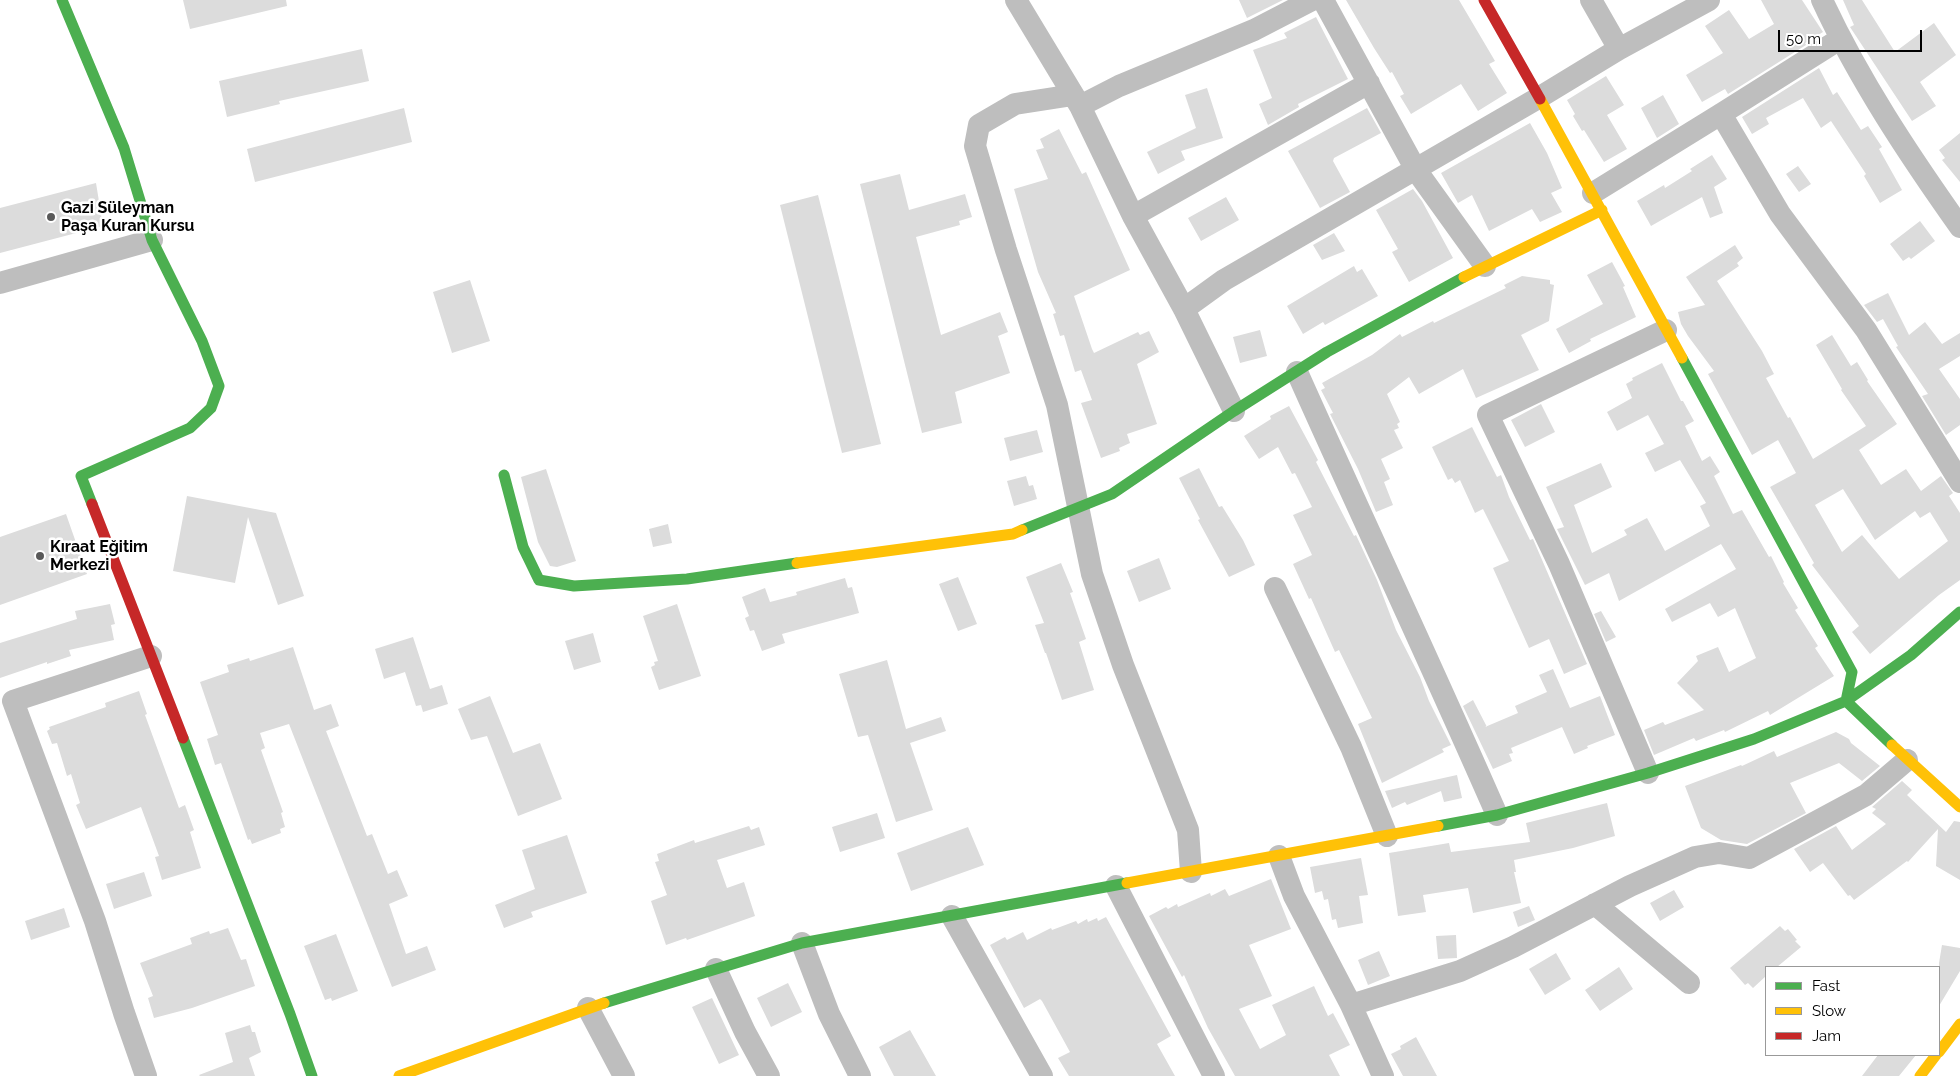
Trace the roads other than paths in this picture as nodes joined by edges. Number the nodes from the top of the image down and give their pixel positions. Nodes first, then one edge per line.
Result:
1 (62, 0) edge
2 (1016, 0) edge
3 (1312, 0) edge
4 (1323, 0) edge
5 (1484, 0) edge
6 (1591, 0) edge
7 (1709, 0) edge
8 (1822, 0) edge
9 (1840, 39) junction
10 (1619, 49) junction
11 (1368, 82) junction
12 (1540, 97) junction
13 (1077, 100) junction
14 (1721, 114) junction
15 (1416, 170) junction
16 (1597, 201) junction
17 (1133, 216) junction
18 (1960, 227) edge
19 (152, 240) junction
20 (1485, 266) junction
21 (0, 283) edge
22 (1184, 309) junction
23 (1666, 330) junction
24 (1297, 372) junction
25 (1234, 411) junction
26 (504, 475) dead end
27 (1960, 482) edge
28 (1079, 507) junction
29 (1274, 588) dead end
30 (1960, 612) edge
31 (151, 656) junction
32 (1846, 700) junction
33 (1907, 760) junction
34 (1648, 773) junction
35 (1960, 807) edge
36 (1497, 815) junction
37 (1387, 836) junction
38 (1279, 856) junction
39 (1192, 872) junction
40 (1116, 886) junction
41 (1595, 904) junction
42 (952, 916) junction
43 (802, 943) junction
44 (716, 969) junction
45 (1689, 983) dead end
46 (1351, 1005) junction
47 (588, 1008) junction
48 (1960, 1024) edge
49 (1940, 1051) edge
50 (1935, 1056) edge
51 (146, 1076) edge
52 (312, 1076) edge
53 (399, 1076) edge
54 (624, 1076) edge
55 (769, 1076) edge
56 (860, 1076) edge
57 (1042, 1076) edge
58 (1214, 1076) edge
59 (1383, 1076) edge
60 (1920, 1076) edge

1 - 19 street
2 - 13 street
3 - 13 street
4 - 11 street
5 - 12 street
6 - 10 street
7 - 10 street
8 - 9 street
9 - 14 street
9 - 18 street
10 - 12 street
11 - 15 street
11 - 17 street
12 - 15 street
12 - 16 street
13 - 17 street
13 - 28 street
14 - 16 street
14 - 27 street
15 - 20 street
15 - 22 street
16 - 20 street
16 - 23 street
17 - 22 street
19 - 21 street
19 - 31 street
20 - 24 street
22 - 25 street
23 - 32 street
23 - 34 street
24 - 25 street
24 - 36 street
25 - 28 street
26 - 28 street
28 - 39 street
29 - 37 street
30 - 32 street
31 - 51 street
31 - 52 street
32 - 33 street
32 - 34 street
33 - 35 street
33 - 41 street
34 - 36 street
36 - 37 street
37 - 38 street
38 - 39 street
38 - 46 street
39 - 40 street
40 - 42 street
40 - 58 street
41 - 45 street
41 - 46 street
42 - 43 street
42 - 57 street
43 - 44 street
43 - 56 street
44 - 47 street
44 - 55 street
46 - 59 street
47 - 53 street
47 - 54 street
48 - 49 street
50 - 60 street

